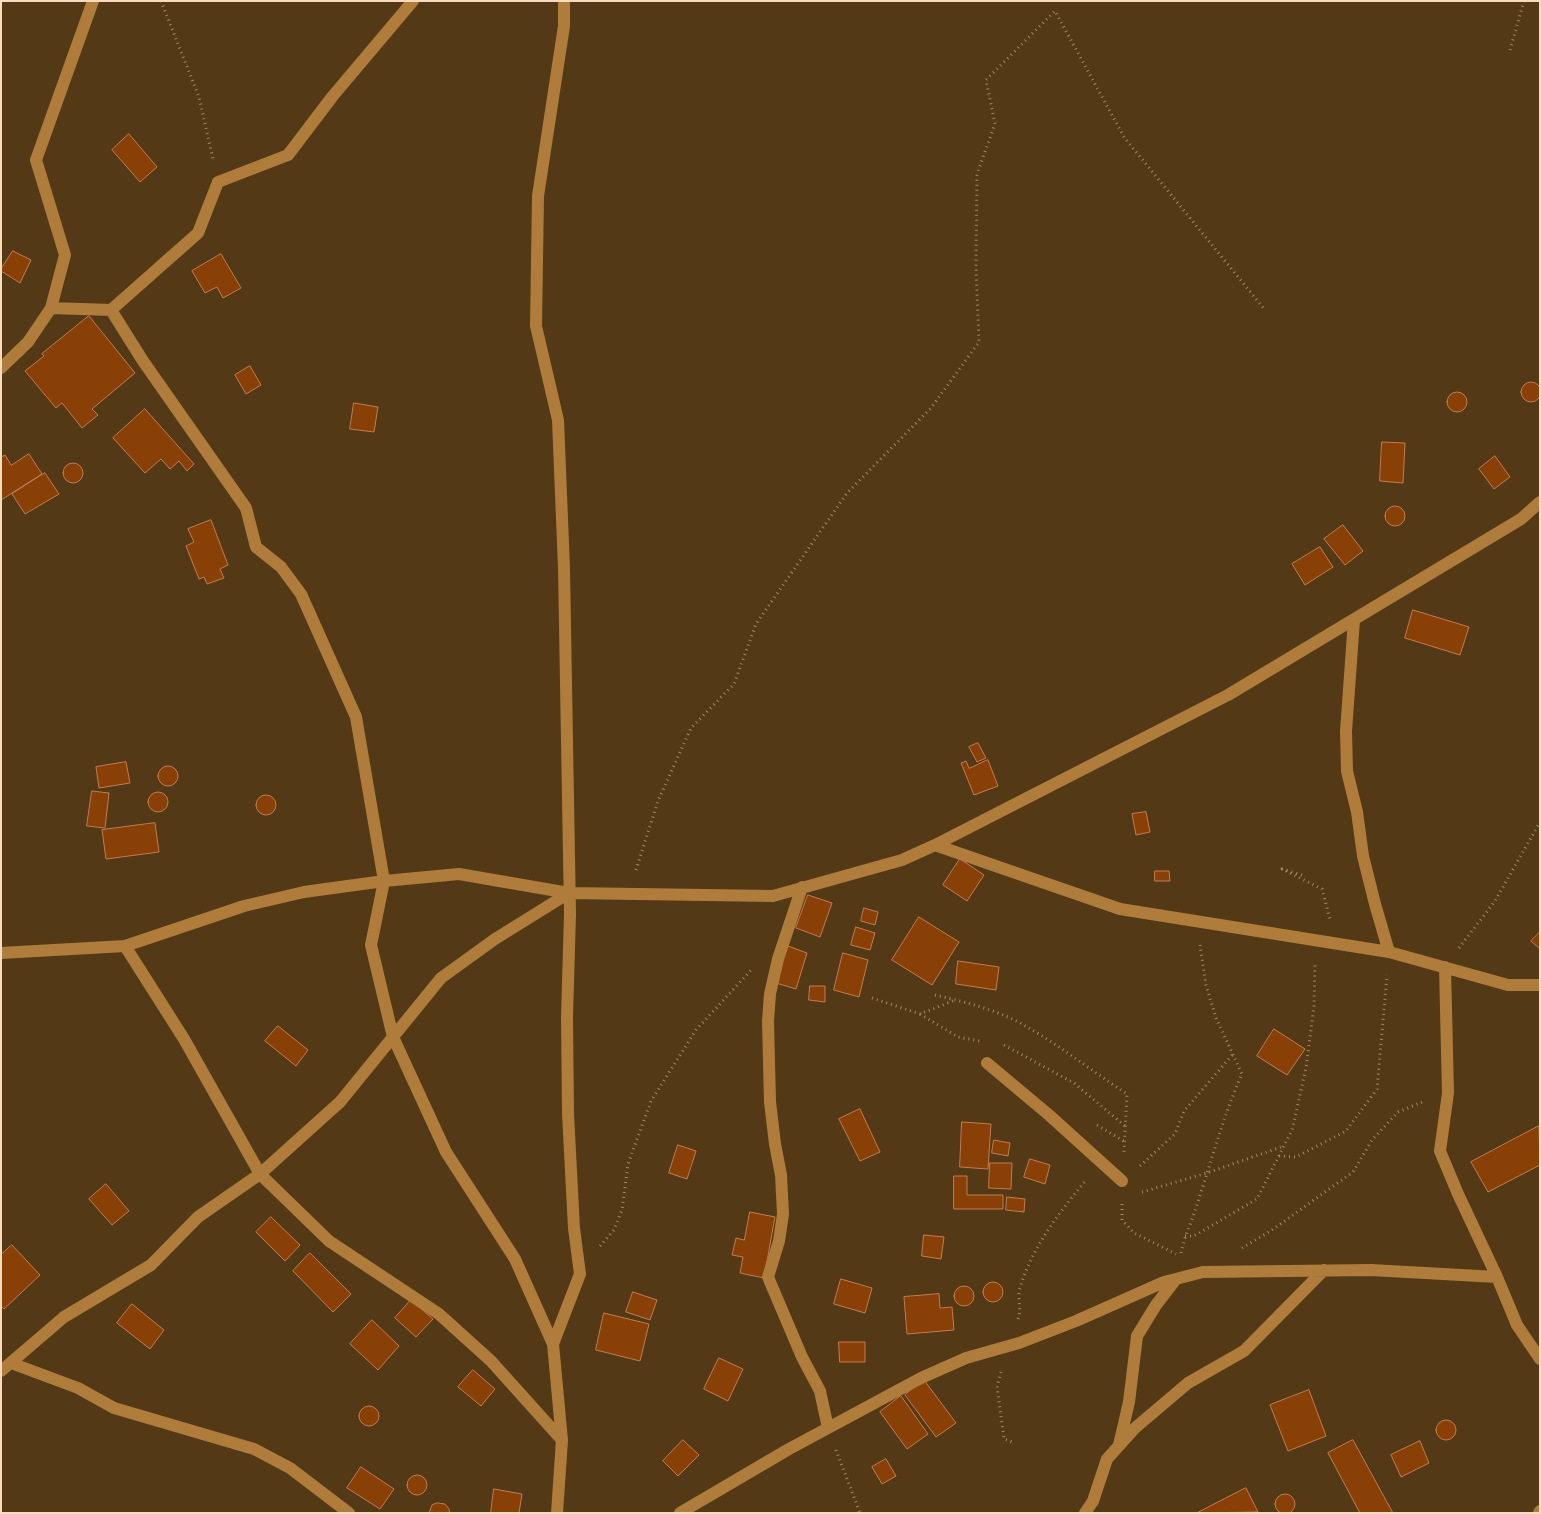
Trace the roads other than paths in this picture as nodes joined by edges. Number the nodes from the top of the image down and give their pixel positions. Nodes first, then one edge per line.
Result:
1 (93, 1) edge
2 (413, 1) edge
3 (564, 1) edge
4 (51, 308) junction
5 (111, 310) junction
6 (1, 368) edge
7 (1540, 502) edge
8 (1354, 620) junction
9 (935, 845) junction
10 (384, 881) junction
11 (802, 887) junction
12 (569, 893) junction
13 (125, 946) junction
14 (1389, 952) junction
15 (1, 953) edge
16 (1445, 967) junction
17 (1540, 985) edge
18 (393, 1037) junction
19 (987, 1063) dead end
20 (260, 1174) junction
21 (1122, 1182) road end
22 (1324, 1270) junction
23 (1497, 1277) junction
24 (1176, 1279) junction
25 (554, 1344) junction
26 (1540, 1359) edge
27 (6, 1367) edge
28 (828, 1428) junction
29 (562, 1440) junction
30 (1119, 1446) junction
31 (349, 1513) edge
32 (557, 1513) edge
33 (680, 1513) edge
34 (1085, 1513) edge

1 - 4 street
2 - 5 street
3 - 12 street
4 - 5 street
4 - 6 street
5 - 10 street
7 - 8 street
8 - 9 street
8 - 14 street
9 - 11 street
9 - 14 street
10 - 12 street
10 - 13 street
10 - 18 street
11 - 12 street
11 - 28 street
12 - 18 street
12 - 25 street
13 - 15 street
13 - 20 street
14 - 16 street
16 - 17 street
16 - 23 street
18 - 20 street
18 - 25 street
19 - 21 street
20 - 27 street
20 - 29 street
22 - 23 street
22 - 24 street
22 - 30 street
23 - 26 street
24 - 28 street
24 - 30 street
25 - 29 street
27 - 31 street
28 - 33 street
29 - 32 street
30 - 34 street

